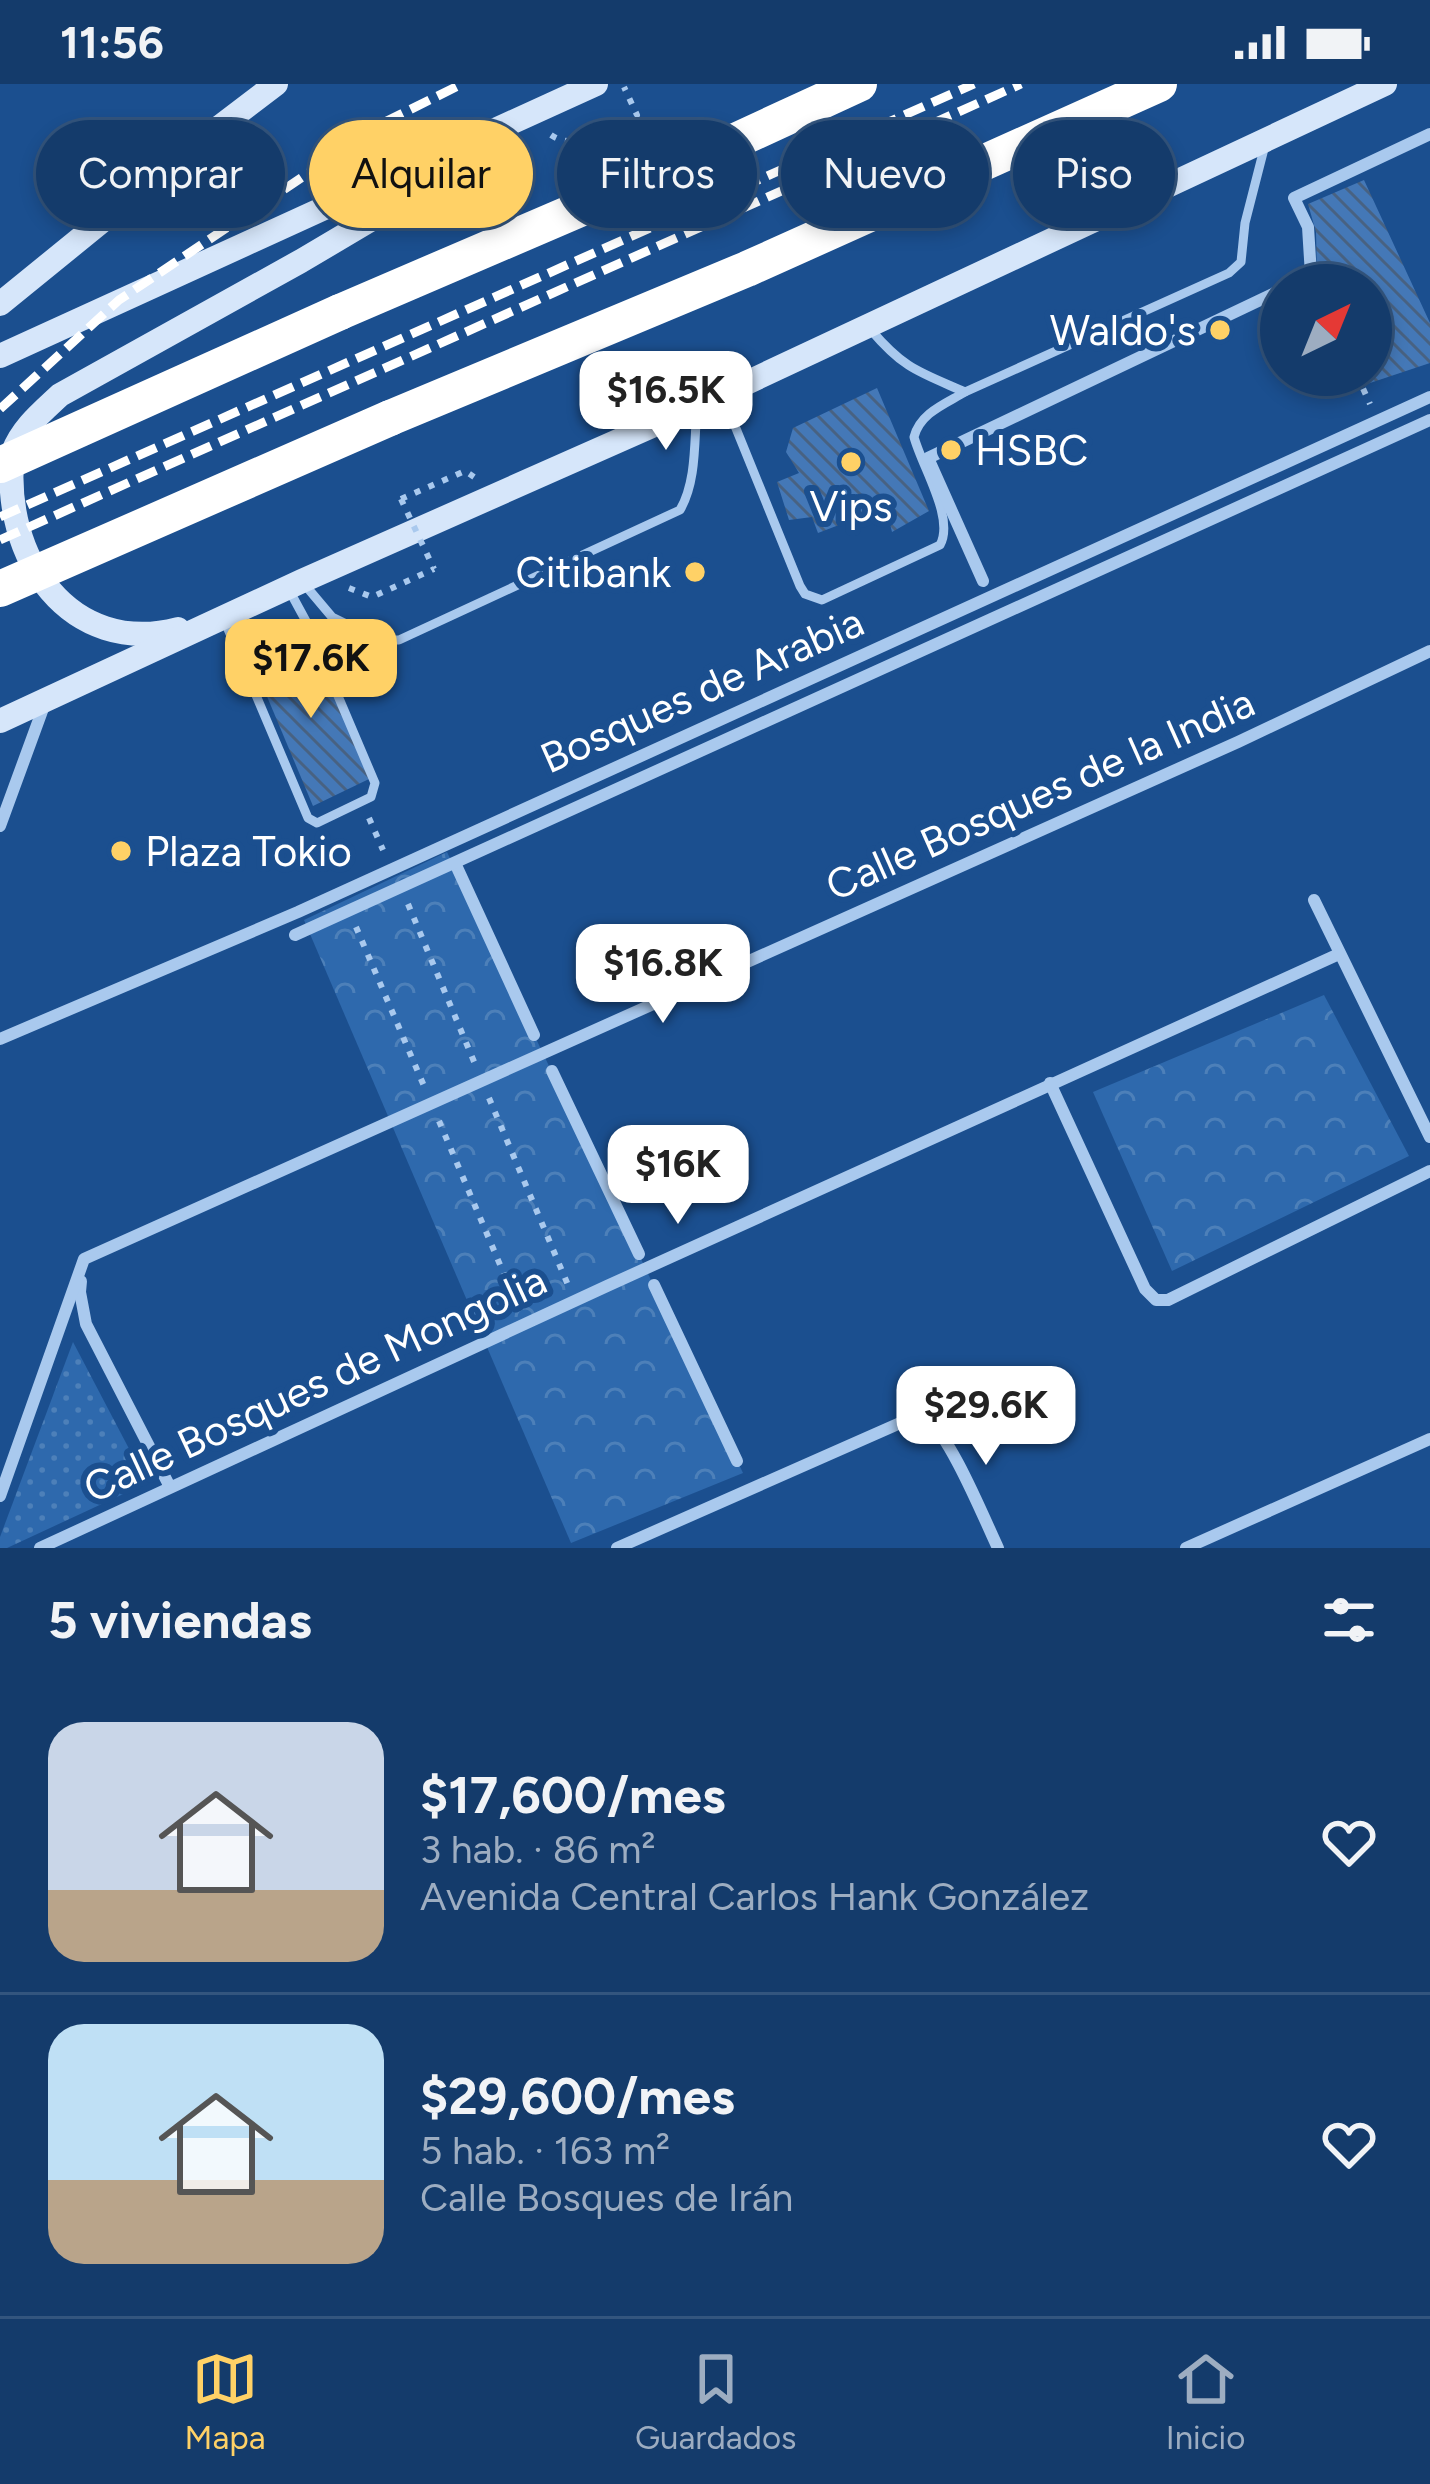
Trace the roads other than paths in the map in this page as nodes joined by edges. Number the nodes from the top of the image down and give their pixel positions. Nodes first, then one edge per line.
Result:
1 (276, 84) edge
2 (596, 84) edge
3 (859, 84) edge
4 (1159, 84) edge
5 (1385, 84) edge
6 (516, 120) edge
7 (1430, 134) edge
8 (1266, 140) junction
9 (309, 215) edge
10 (357, 228) edge
11 (1310, 264) edge
12 (1260, 300) edge
13 (0, 304) edge
14 (868, 326) junction
15 (0, 356) edge
16 (965, 392) junction
17 (722, 394) junction
18 (1430, 397) edge
19 (697, 406) junction
20 (1430, 420) edge
21 (0, 465) edge
22 (983, 581) dead end
23 (295, 584) junction
24 (0, 590) edge
25 (223, 618) junction
26 (1430, 651) edge
27 (46, 700) junction
28 (0, 721) edge
29 (0, 826) edge
30 (454, 863) junction
31 (1314, 900) dead end
32 (295, 935) dead end
33 (1339, 954) junction
34 (534, 1035) dead end
35 (0, 1039) edge
36 (552, 1071) dead end
37 (1050, 1083) junction
38 (1430, 1137) edge
39 (1430, 1172) edge
40 (639, 1254) dead end
41 (84, 1259) junction
42 (654, 1285) dead end
43 (1430, 1438) edge
44 (737, 1461) dead end
45 (170, 1487) junction
46 (0, 1496) edge
47 (40, 1548) edge
48 (617, 1548) edge
49 (998, 1548) edge
50 (1186, 1548) edge

1 - 13 main road
2 - 6 main road
3 - 21 highway, bridge
4 - 24 highway, bridge
5 - 8 main road
7 - 11 street
8 - 14 main road
8 - 16 lane
9 - 15 main road
10 - 25 main road
12 - 22 street
14 - 16 lane
14 - 17 main road
16 - 17 lane
17 - 19 main road
18 - 35 street, Bosques de Arabia
19 - 23 main road
19 - 23 lane
20 - 30 street
23 - 25 main road
23 - 25 lane
25 - 27 main road
26 - 41 street, Calle Bosques de la India
27 - 28 main road
27 - 29 street
30 - 32 street
30 - 34 street
31 - 33 street
33 - 37 street, Calle Bosques de Mongolia
33 - 38 street
36 - 40 street
37 - 39 street
37 - 45 street, Calle Bosques de Mongolia
41 - 45 street
41 - 46 street
42 - 44 street
43 - 50 street
45 - 47 street, Calle Bosques de Mongolia
48 - 49 street

